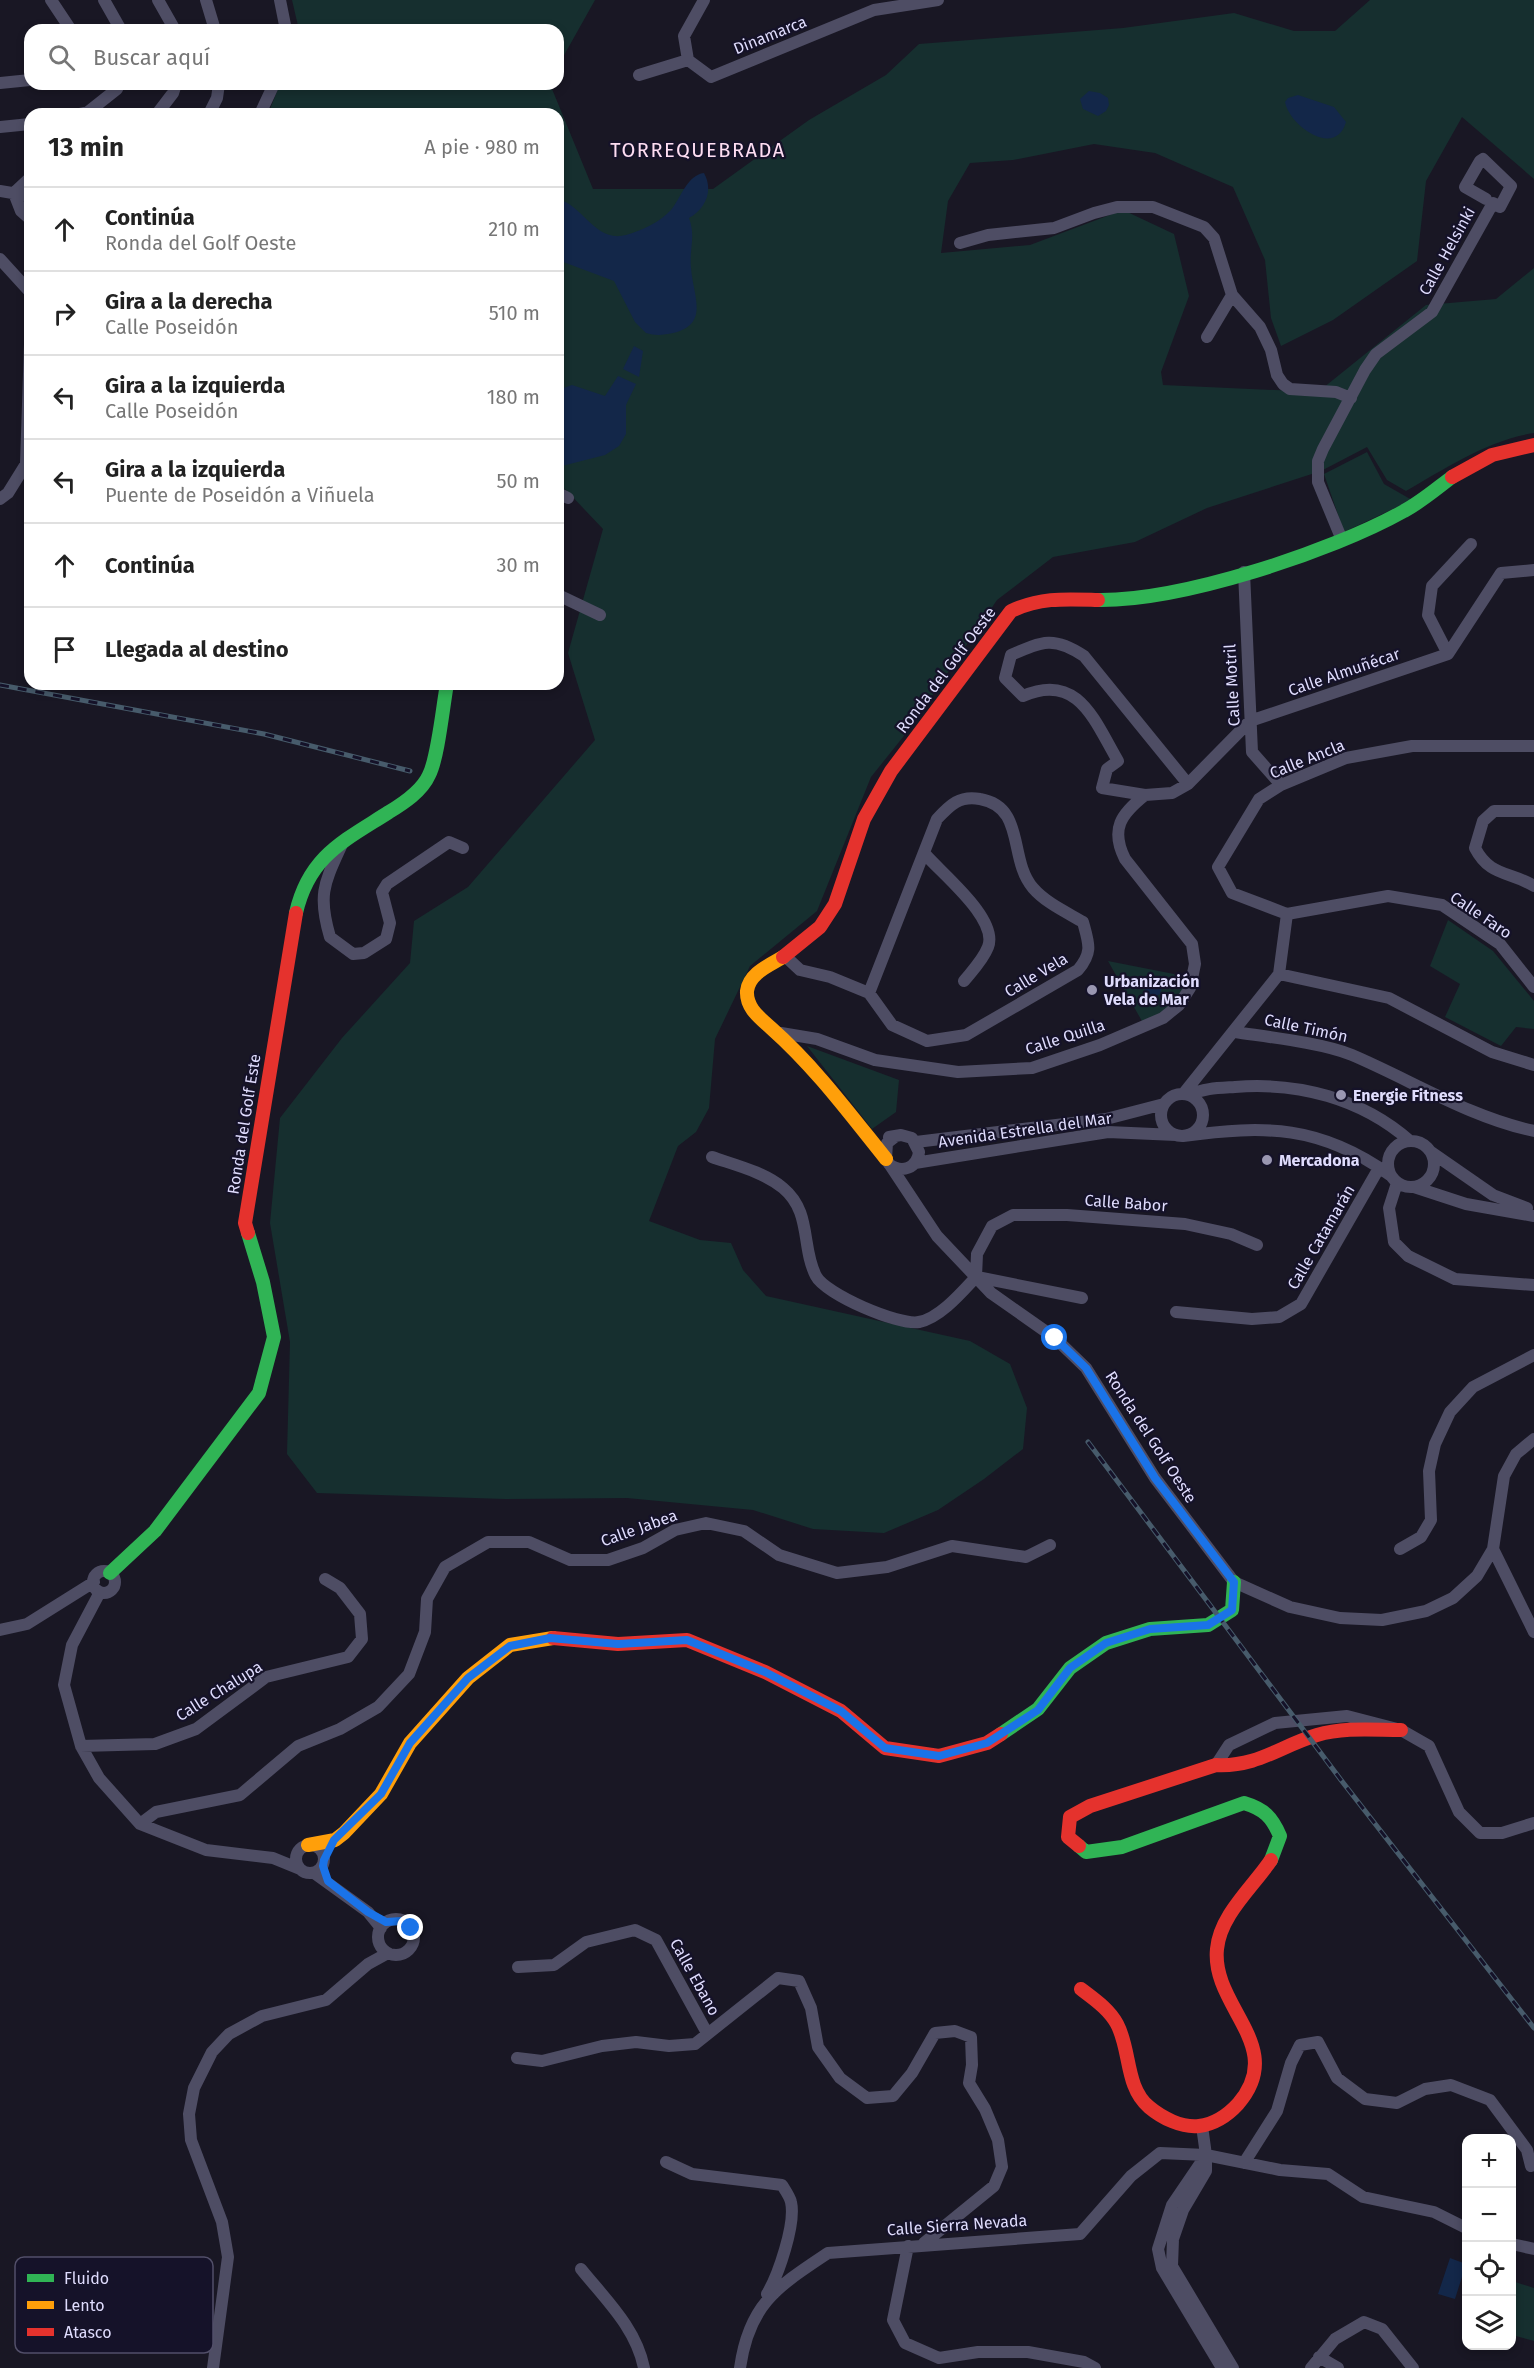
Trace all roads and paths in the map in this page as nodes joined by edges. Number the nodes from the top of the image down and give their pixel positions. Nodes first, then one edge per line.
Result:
1 (51, 0) edge
2 (104, 0) edge
3 (158, 0) edge
4 (206, 0) edge
5 (280, 0) edge
6 (704, 0) edge
7 (939, 0) edge
8 (67, 24) edge
9 (118, 24) edge
10 (171, 24) edge
11 (213, 24) edge
12 (285, 24) edge
13 (688, 60) junction
14 (639, 75) dead end
15 (24, 81) edge
16 (0, 83) edge
17 (116, 90) edge
18 (174, 90) edge
19 (218, 90) edge
20 (271, 90) edge
21 (93, 108) edge
22 (162, 108) edge
23 (212, 108) edge
24 (263, 108) edge
25 (24, 125) edge
26 (0, 127) edge
27 (24, 184) edge
28 (0, 190) edge
29 (14, 193) junction
30 (24, 195) edge
31 (1486, 199) dead end
32 (24, 214) edge
33 (960, 243) dead end
34 (0, 259) edge
35 (24, 285) edge
36 (1232, 295) junction
37 (1207, 337) dead end
38 (1351, 398) junction
39 (1534, 445) edge
40 (24, 467) edge
41 (0, 498) edge
42 (1342, 540) junction
43 (1471, 544) dead end
44 (1534, 570) edge
45 (1244, 572) junction
46 (564, 598) edge
47 (600, 615) dead end
48 (1448, 654) junction
49 (446, 690) edge
50 (1250, 721) junction
51 (1534, 746) edge
52 (1188, 784) junction
53 (1281, 785) junction
54 (1145, 795) junction
55 (1534, 811) edge
56 (343, 841) junction
57 (463, 848) dead end
58 (925, 854) junction
59 (1534, 886) edge
60 (1287, 914) junction
61 (785, 957) junction
62 (1279, 974) junction
63 (964, 981) dead end
64 (1534, 987) edge
65 (869, 993) junction
66 (1235, 1032) junction
67 (781, 1033) junction
68 (1534, 1065) edge
69 (1187, 1094) junction
70 (1164, 1104) junction
71 (1534, 1131) edge
72 (865, 1133) junction
73 (1180, 1135) junction
74 (896, 1136) junction
75 (1410, 1141) junction
76 (916, 1142) junction
77 (1431, 1152) junction
78 (712, 1156) dead end
79 (887, 1161) junction
80 (911, 1166) junction
81 (1379, 1167) junction
82 (1394, 1179) junction
83 (1414, 1187) junction
84 (907, 1191) junction
85 (1534, 1209) edge
86 (1534, 1216) edge
87 (1257, 1245) dead end
88 (976, 1277) junction
89 (1534, 1285) edge
90 (1082, 1298) dead end
91 (1176, 1312) dead end
92 (1534, 1355) edge
93 (1534, 1439) edge
94 (1050, 1545) dead end
95 (1493, 1549) junction
96 (1400, 1550) dead end
97 (110, 1573) junction
98 (325, 1579) dead end
99 (1234, 1582) junction
100 (97, 1587) junction
101 (0, 1630) edge
102 (1534, 1632) edge
103 (1401, 1730) junction
104 (81, 1746) junction
105 (1216, 1764) junction
106 (1534, 1823) edge
107 (140, 1824) junction
108 (334, 1840) junction
109 (305, 1846) junction
110 (273, 1858) junction
111 (320, 1866) junction
112 (300, 1869) junction
113 (384, 1925) junction
114 (379, 1942) junction
115 (388, 1953) junction
116 (368, 1964) junction
117 (518, 1967) dead end
118 (1081, 1989) dead end
119 (707, 2033) junction
120 (518, 2058) dead end
121 (1202, 2126) junction
122 (1206, 2155) junction
123 (666, 2162) dead end
124 (1244, 2163) junction
125 (1532, 2166) dead end
126 (1462, 2226) edge
127 (924, 2243) junction
128 (1516, 2245) edge
129 (908, 2246) junction
130 (1534, 2249) edge
131 (581, 2269) dead end
132 (762, 2302) junction
133 (1319, 2357) junction
134 (213, 2368) edge
135 (644, 2368) edge
136 (740, 2368) edge
137 (1095, 2368) edge
138 (1222, 2368) edge
139 (1233, 2368) edge
140 (1311, 2368) edge
141 (1338, 2368) edge
142 (1413, 2368) edge

1 - 8 street
2 - 9 street
3 - 10 street
4 - 11 street
5 - 12 street
6 - 13 street
7 - 13 street, Dinamarca
13 - 14 street
15 - 16 street
17 - 21 street
18 - 22 street
19 - 23 street
20 - 24 street
25 - 26 street
27 - 29 street
28 - 29 street
29 - 30 street
29 - 32 street
31 - 38 street, Calle Helsinki
33 - 36 street
34 - 35 street
36 - 37 street
36 - 38 street
38 - 42 street, Calle Helsinki
39 - 42 street, Ronda del Golf Oeste
40 - 41 street
42 - 45 street, Ronda del Golf Oeste
43 - 48 street
44 - 48 street
45 - 50 street, Calle Motril
45 - 61 street, Ronda del Golf Oeste
46 - 47 street
48 - 50 street, Calle Almuñécar
49 - 56 street, Ronda del Golf Este
50 - 52 street
50 - 53 street, Calle Motril
51 - 53 street, Calle Ancla
52 - 54 street
52 - 54 street
53 - 60 street, Calle Ancla
54 - 67 street, Calle Quilla
55 - 59 street
56 - 57 street
56 - 97 street, Ronda del Golf Este
58 - 63 street
58 - 65 street, Calle Vela
58 - 65 street, Calle Vela
60 - 62 street
60 - 64 street, Calle Faro
61 - 65 street
61 - 67 street, Ronda del Golf Oeste
62 - 66 street
62 - 68 street
66 - 69 street
66 - 71 street, Calle Timón
67 - 72 street, Ronda del Golf Oeste
69 - 70 street
69 - 73 street
69 - 75 street
70 - 73 street
70 - 76 street, Avenida Estrella del Mar
72 - 74 street
72 - 79 street, Ronda del Golf Oeste
73 - 80 street, Avenida Estrella del Mar
73 - 81 street, Avenida Estrella del Mar
74 - 76 street
74 - 79 street
75 - 77 street
75 - 82 street
76 - 80 street
77 - 83 street
77 - 85 street
78 - 88 street
79 - 80 street
79 - 84 street, Ronda del Golf Oeste
80 - 84 street
81 - 82 street, Avenida Estrella del Mar
81 - 91 street, Calle Catamarán
82 - 83 street
82 - 89 street
83 - 86 street
84 - 88 street, Ronda del Golf Oeste
87 - 88 street, Calle Babor
88 - 90 street
88 - 99 street, Ronda del Golf Oeste
92 - 96 street
93 - 95 street
94 - 107 street, Calle Jabea
95 - 99 street
95 - 102 street
97 - 100 street
97 - 100 street
98 - 104 street, Calle Chalupa
99 - 108 street
100 - 101 street
100 - 104 street
103 - 105 street
103 - 105 street
103 - 106 street
104 - 107 street
105 - 121 street
107 - 110 street
108 - 109 street
108 - 111 street
109 - 110 street
109 - 111 street
109 - 112 street
110 - 112 street
111 - 112 street
111 - 113 street
113 - 114 street
113 - 115 street
114 - 115 street
114 - 116 street
115 - 116 street
116 - 134 street
117 - 119 street, Calle Ebano
118 - 121 street
119 - 120 street
119 - 127 street
121 - 122 street
122 - 124 street, Calle Sierra Nevada
122 - 127 street, Calle Sierra Nevada
122 - 138 street
122 - 139 street
123 - 132 street
124 - 125 street
124 - 126 street, Calle Sierra Nevada
127 - 129 street, Calle Sierra Nevada
128 - 130 street
129 - 132 street, Calle Sierra Nevada
129 - 137 street
131 - 135 street
132 - 136 street, Calle Sierra Nevada
133 - 140 street
133 - 141 street
133 - 142 street

